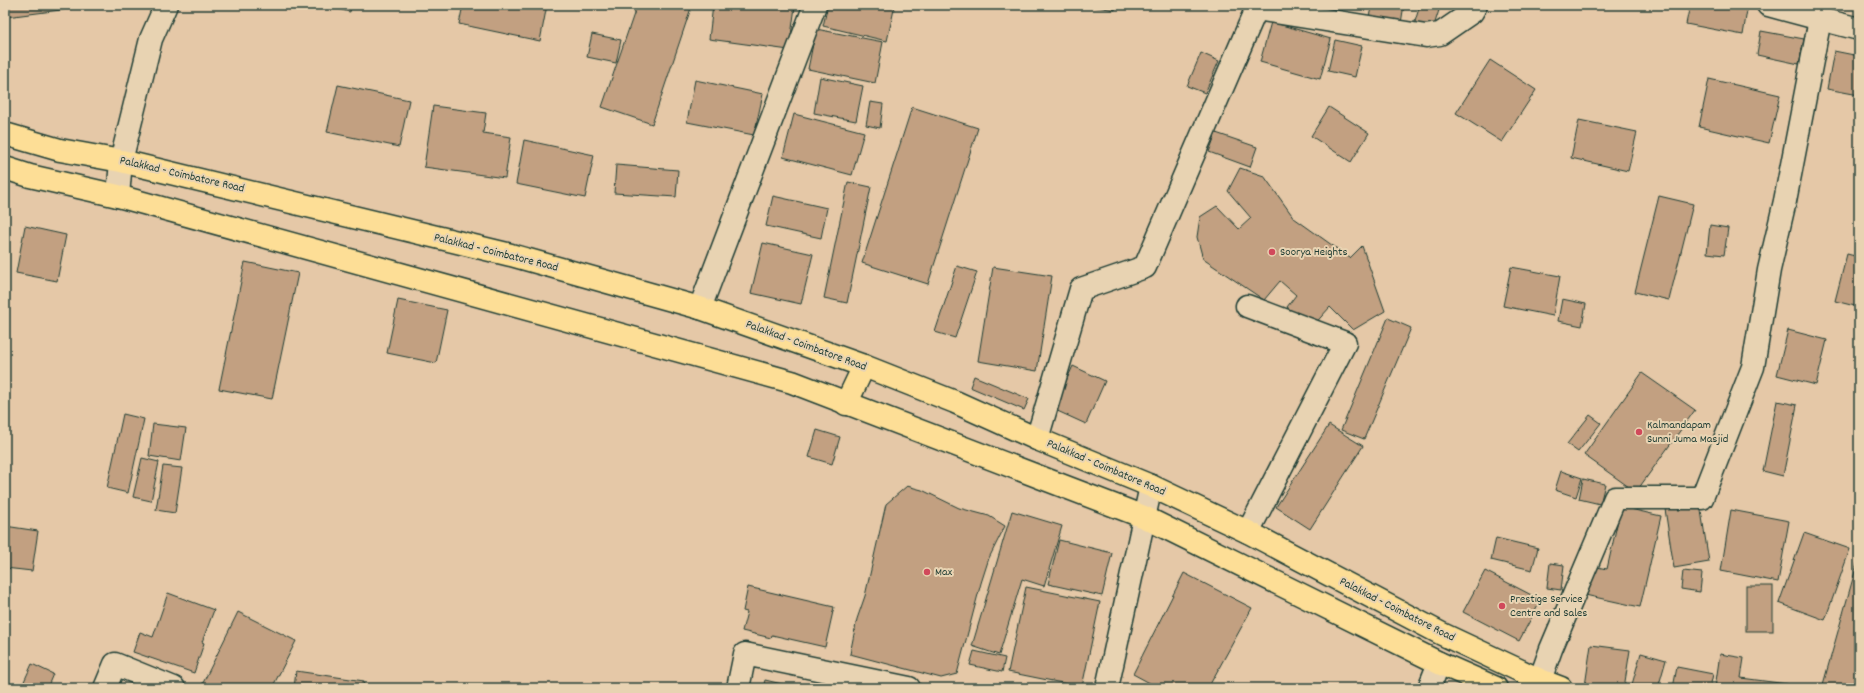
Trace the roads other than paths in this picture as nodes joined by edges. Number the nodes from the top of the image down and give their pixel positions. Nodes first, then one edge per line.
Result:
1 (166, 5) edge
2 (815, 5) edge
3 (1476, 5) edge
4 (1768, 5) edge
5 (1257, 7) edge
6 (1820, 20) junction
7 (1859, 29) edge
8 (5, 134) edge
9 (121, 160) junction
10 (5, 168) edge
11 (118, 196) junction
12 (1247, 306) dead end
13 (700, 308) junction
14 (864, 366) junction
15 (846, 404) junction
16 (1037, 439) junction
17 (1150, 486) junction
18 (1144, 518) junction
19 (1248, 532) junction
20 (1440, 663) junction
21 (1540, 680) junction
22 (105, 688) edge
23 (174, 688) edge
24 (738, 688) edge
25 (909, 688) edge
26 (1107, 688) edge
27 (1428, 688) edge
28 (1496, 688) edge
29 (1561, 688) edge

1 - 9 street
2 - 13 street
3 - 5 street
4 - 6 street
5 - 16 street
6 - 7 street
6 - 21 street
8 - 9 main road, Palakkad - Coimbatore Road
9 - 11 street
9 - 13 main road, Palakkad - Coimbatore Road
10 - 11 main road
11 - 15 main road
12 - 19 street
13 - 14 main road, Palakkad - Coimbatore Road
14 - 15 main road
14 - 16 main road, Palakkad - Coimbatore Road
15 - 18 main road
16 - 17 main road, Palakkad - Coimbatore Road
17 - 18 street
17 - 19 main road, Palakkad - Coimbatore Road
18 - 20 main road
18 - 26 street
19 - 21 main road, Palakkad - Coimbatore Road
20 - 27 street
20 - 28 main road
21 - 29 main road, Palakkad - Coimbatore Road
22 - 23 street
24 - 25 street

